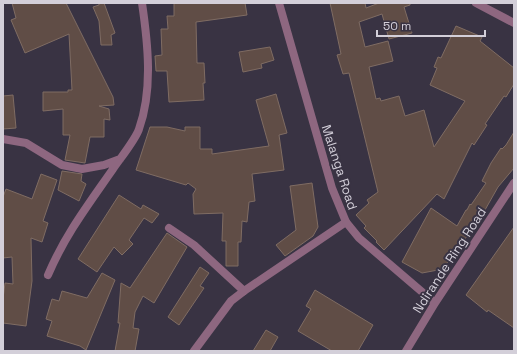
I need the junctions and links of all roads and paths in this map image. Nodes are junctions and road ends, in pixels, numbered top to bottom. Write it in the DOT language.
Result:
graph roads {
  1 [pos="142,3"];
  2 [pos="279,3"];
  3 [pos="476,3"];
  4 [pos="514,23"];
  5 [pos="3,139"];
  6 [pos="120,159"];
  7 [pos="514,183"];
  8 [pos="346,222"];
  9 [pos="169,228"];
  10 [pos="48,275"];
  11 [pos="244,291"];
  12 [pos="435,303"];
  13 [pos="194,351"];
  14 [pos="406,351"];
  1 -- 6 [label="street"];
  2 -- 8 [label="street, Malanga Road"];
  3 -- 4 [label="street"];
  5 -- 6 [label="street"];
  6 -- 10 [label="street"];
  7 -- 12 [label="street, Ndirande Ring Road"];
  8 -- 11 [label="street"];
  8 -- 12 [label="street, Malanga Road"];
  9 -- 11 [label="street"];
  11 -- 13 [label="street"];
  12 -- 14 [label="street, Ndirande Ring Road"];
}
